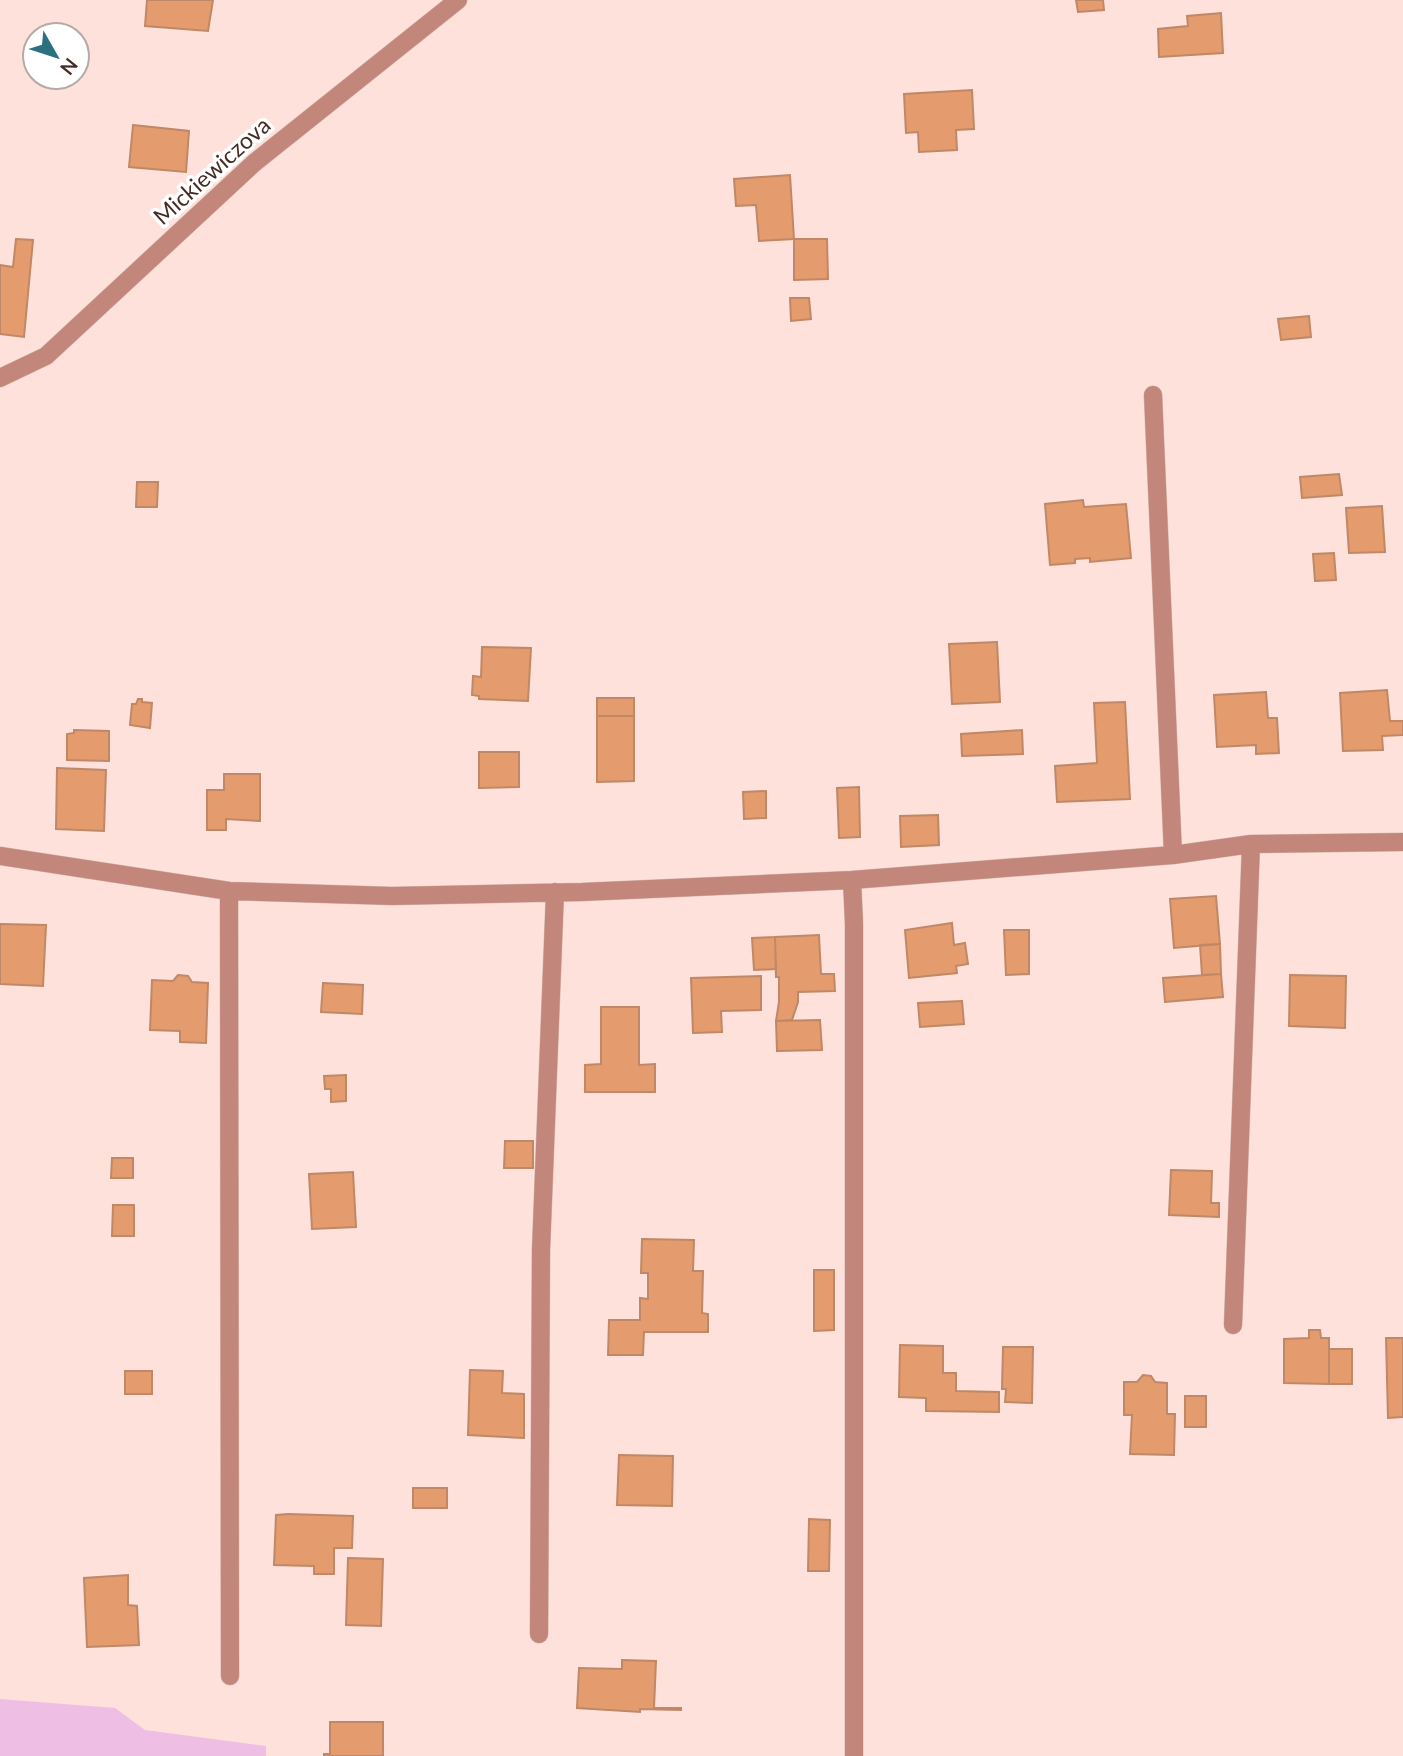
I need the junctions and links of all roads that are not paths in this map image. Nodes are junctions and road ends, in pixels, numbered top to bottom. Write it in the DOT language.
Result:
graph roads {
  1 [pos="458,0"];
  2 [pos="0,378"];
  3 [pos="1153,395"];
  4 [pos="1403,842"];
  5 [pos="1251,844"];
  6 [pos="1173,855"];
  7 [pos="0,856"];
  8 [pos="852,880"];
  9 [pos="229,891"];
  10 [pos="555,892"];
  11 [pos="1233,1325"];
  12 [pos="539,1634"];
  13 [pos="230,1676"];
  14 [pos="854,1756"];
  1 -- 2 [label="street, Mickiewiczova"];
  3 -- 6 [label="street"];
  4 -- 5 [label="street"];
  5 -- 6 [label="street"];
  5 -- 11 [label="street"];
  6 -- 8 [label="street"];
  7 -- 9 [label="street"];
  8 -- 10 [label="street"];
  8 -- 14 [label="street"];
  9 -- 10 [label="street"];
  9 -- 13 [label="street"];
  10 -- 12 [label="street"];
}
